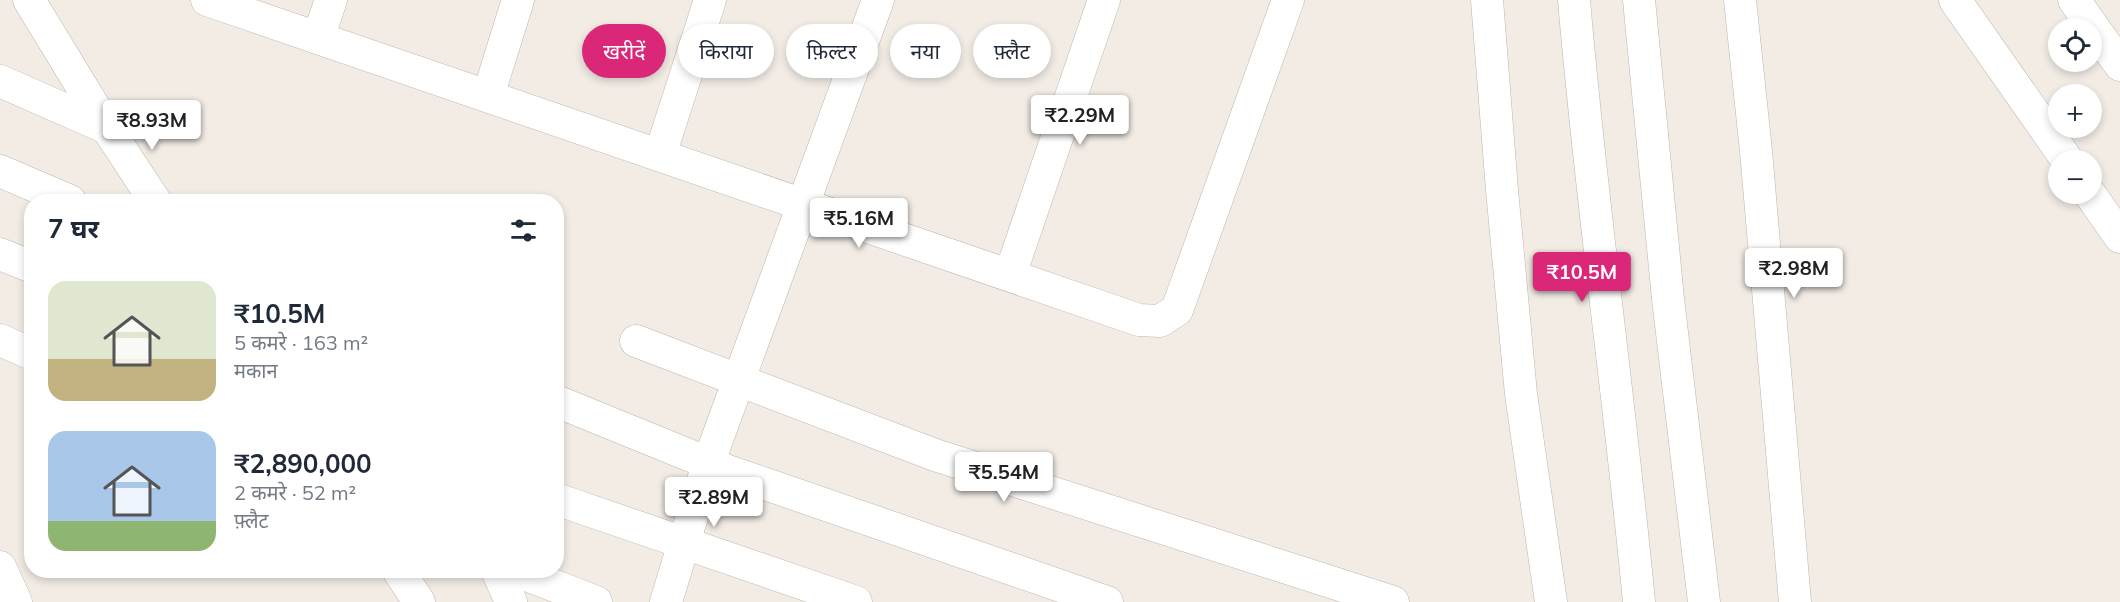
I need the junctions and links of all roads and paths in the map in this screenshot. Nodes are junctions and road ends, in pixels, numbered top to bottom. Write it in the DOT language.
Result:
graph roads {
  1 [pos="29,0"];
  2 [pos="331,0"];
  3 [pos="518,0"];
  4 [pos="710,0"];
  5 [pos="878,0"];
  6 [pos="1104,0"];
  7 [pos="1288,0"];
  8 [pos="1487,0"];
  9 [pos="1574,0"];
  10 [pos="1639,0"];
  11 [pos="1740,0"];
  12 [pos="1954,0"];
  13 [pos="2074,0"];
  14 [pos="215,1"];
  15 [pos="318,38"];
  16 [pos="2120,65"];
  17 [pos="0,81"];
  18 [pos="488,96"];
  19 [pos="107,128"];
  20 [pos="2060,150"];
  21 [pos="660,155"];
  22 [pos="0,171"];
  23 [pos="54,194"];
  24 [pos="150,194"];
  25 [pos="803,204"];
  26 [pos="2097,204"];
  27 [pos="2120,237"];
  28 [pos="0,254"];
  29 [pos="24,264"];
  30 [pos="1010,275"];
  31 [pos="0,340"];
  32 [pos="636,341"];
  33 [pos="24,350"];
  34 [pos="738,380"];
  35 [pos="564,403"];
  36 [pos="708,464"];
  37 [pos="564,501"];
  38 [pos="683,543"];
  39 [pos="0,567"];
  40 [pos="403,578"];
  41 [pos="500,578"];
  42 [pos="534,578"];
  43 [pos="16,602"];
  44 [pos="419,602"];
  45 [pos="511,602"];
  46 [pos="596,602"];
  47 [pos="666,602"];
  48 [pos="856,602"];
  49 [pos="1107,602"];
  50 [pos="1393,602"];
  51 [pos="1551,602"];
  52 [pos="1639,602"];
  53 [pos="1704,602"];
  54 [pos="1795,602"];
  1 -- 19 [label="street"];
  2 -- 15 [label="street"];
  3 -- 18 [label="street"];
  4 -- 21 [label="street"];
  5 -- 25 [label="street"];
  6 -- 30 [label="street"];
  7 -- 30 [label="street"];
  8 -- 51 [label="street"];
  9 -- 52 [label="street"];
  10 -- 53 [label="street"];
  11 -- 54 [label="street"];
  12 -- 20 [label="street"];
  13 -- 16 [label="street"];
  14 -- 15 [label="street"];
  15 -- 18 [label="street"];
  17 -- 19 [label="street"];
  18 -- 21 [label="street"];
  19 -- 24 [label="street"];
  21 -- 25 [label="street"];
  22 -- 23 [label="street"];
  25 -- 30 [label="street"];
  25 -- 34 [label="street"];
  26 -- 27 [label="street"];
  28 -- 29 [label="street"];
  31 -- 33 [label="street"];
  32 -- 34 [label="street"];
  34 -- 36 [label="street"];
  34 -- 50 [label="street"];
  35 -- 36 [label="street"];
  36 -- 38 [label="street"];
  36 -- 49 [label="street"];
  37 -- 38 [label="street"];
  38 -- 47 [label="street"];
  38 -- 48 [label="street"];
  39 -- 43 [label="street"];
  40 -- 44 [label="street"];
  41 -- 45 [label="street"];
  42 -- 46 [label="street"];
}
